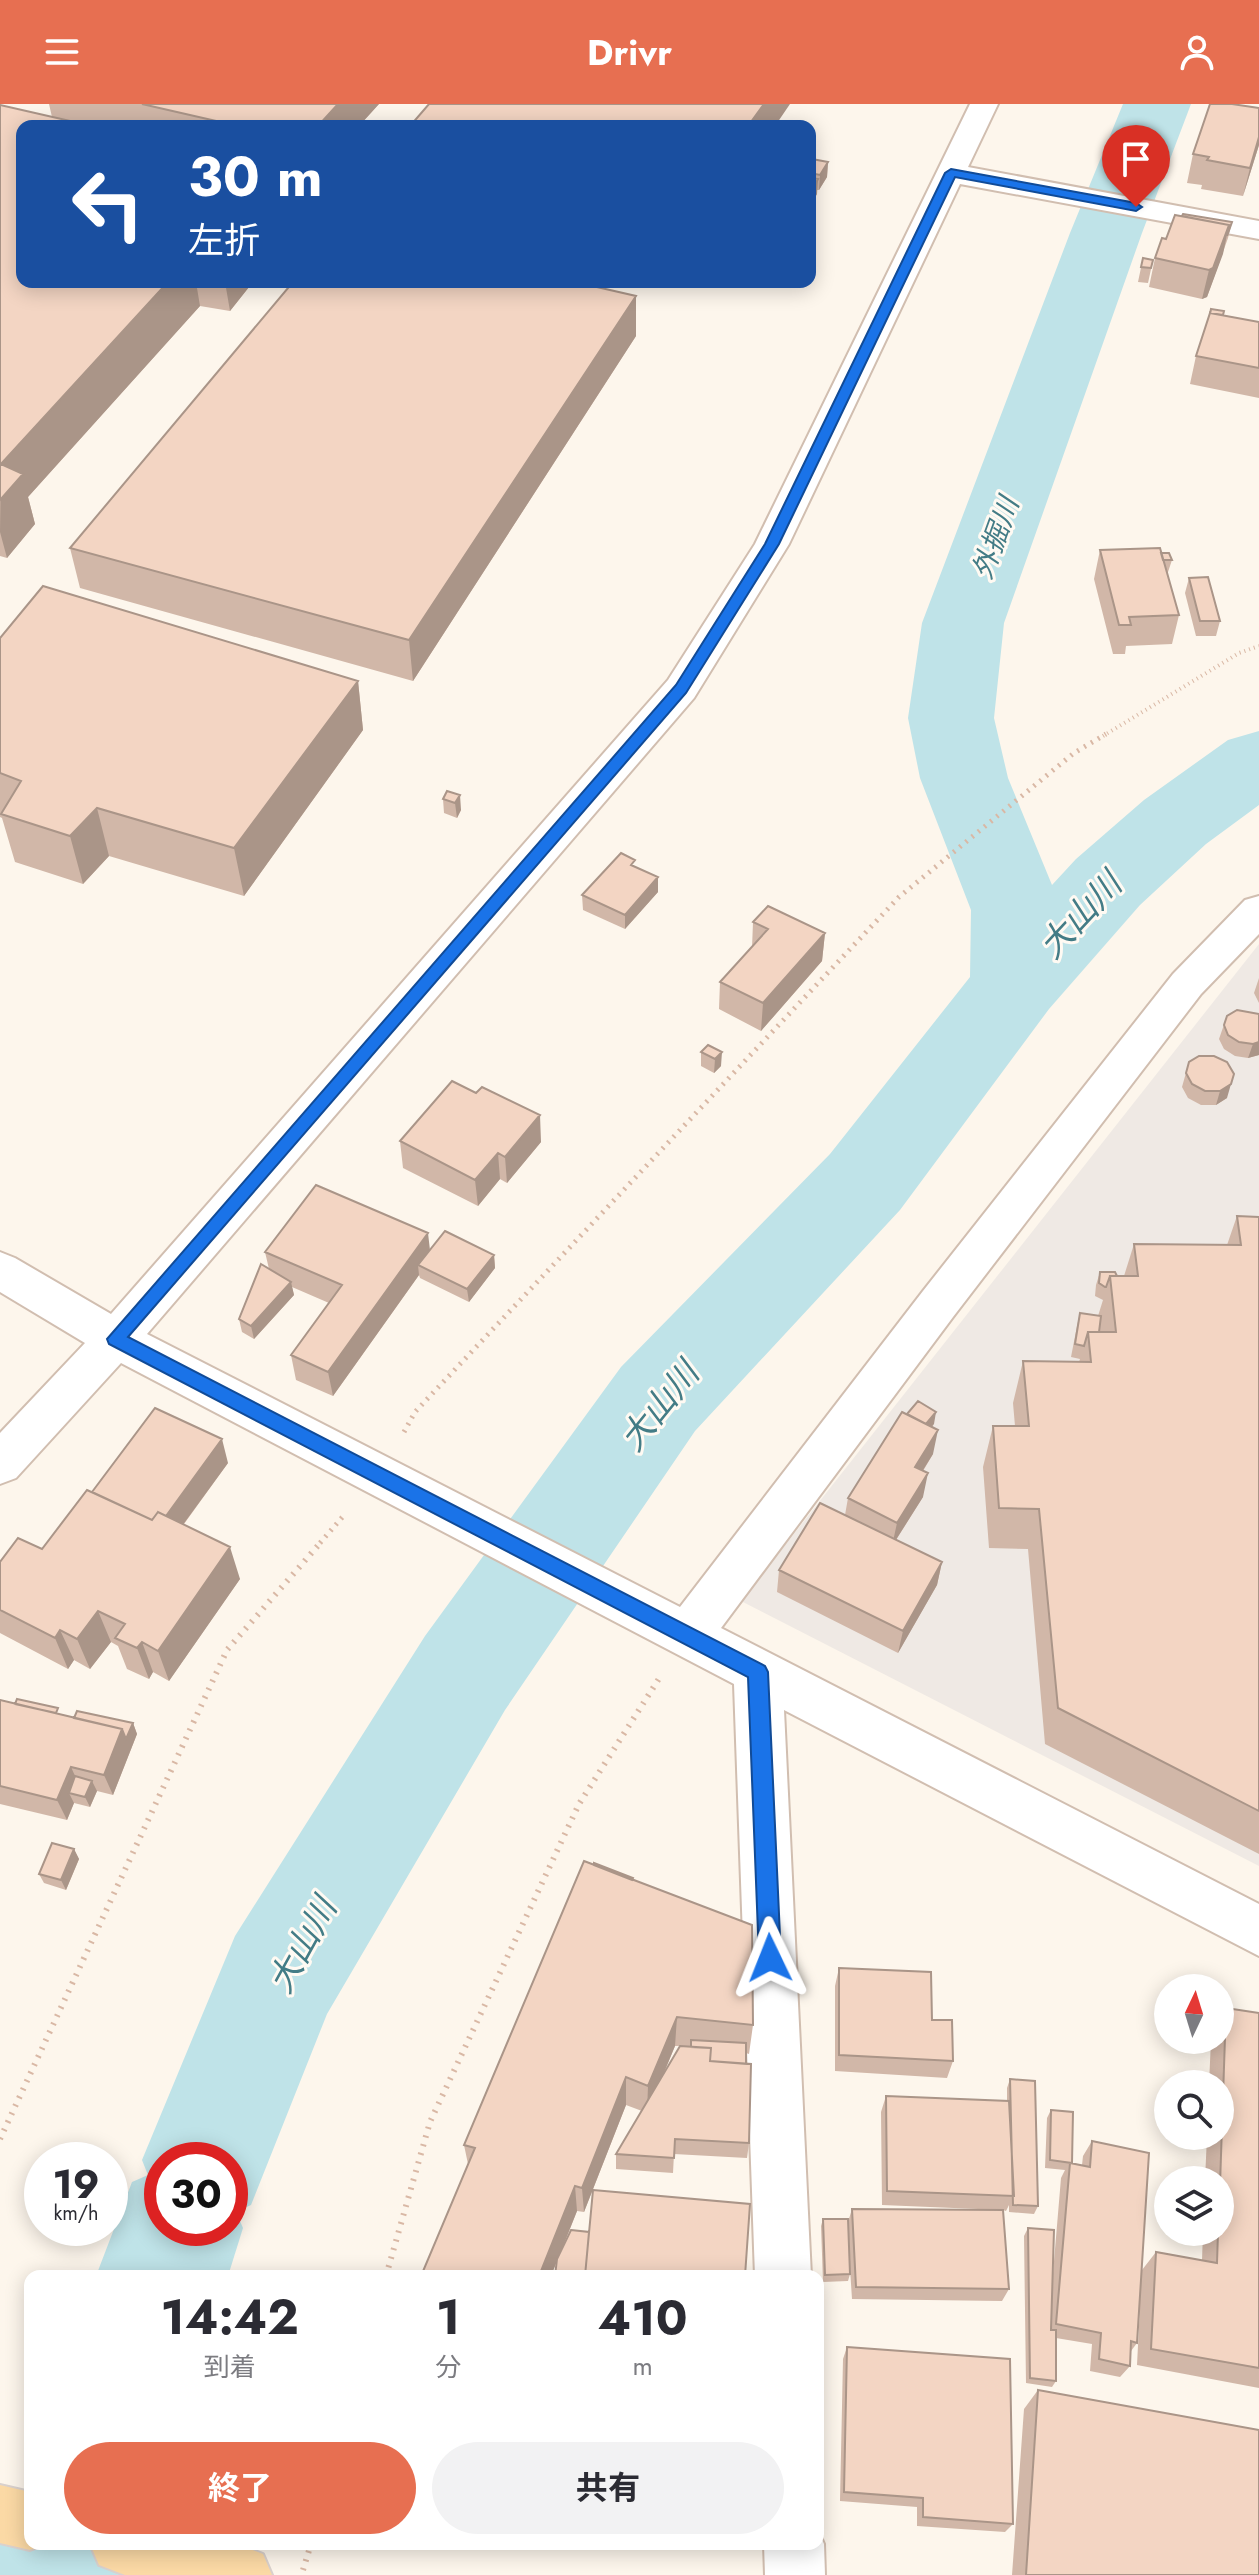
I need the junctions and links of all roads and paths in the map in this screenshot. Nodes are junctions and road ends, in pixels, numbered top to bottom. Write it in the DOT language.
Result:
graph roads {
  1 [pos="984,104"];
  2 [pos="951,173"];
  3 [pos="1259,230"];
  4 [pos="1259,646"];
  5 [pos="1259,910"];
  6 [pos="0,1270"];
  7 [pos="116,1339"];
  8 [pos="0,1464"];
  9 [pos="393,1483"];
  10 [pos="670,1626"];
  11 [pos="758,1672"];
  12 [pos="1259,1931"];
  13 [pos="0,2139"];
  14 [pos="388,2270"];
  15 [pos="783,2270"];
  16 [pos="0,2514"];
  17 [pos="24,2520"];
  18 [pos="144,2550"];
  19 [pos="309,2550"];
  20 [pos="794,2550"];
  21 [pos="242,2575"];
  22 [pos="302,2575"];
  23 [pos="795,2575"];
  1 -- 2 [label="street"];
  2 -- 3 [label="street"];
  2 -- 7 [label="street"];
  4 -- 9 [label="path"];
  5 -- 10 [label="street"];
  6 -- 7 [label="street"];
  7 -- 8 [label="street"];
  7 -- 9 [label="street"];
  9 -- 10 [label="street"];
  9 -- 13 [label="path"];
  10 -- 11 [label="street"];
  10 -- 14 [label="path"];
  11 -- 12 [label="street"];
  11 -- 15 [label="street"];
  16 -- 17 [label="main road"];
  18 -- 21 [label="main road"];
  19 -- 22 [label="path"];
  20 -- 23 [label="street"];
}
